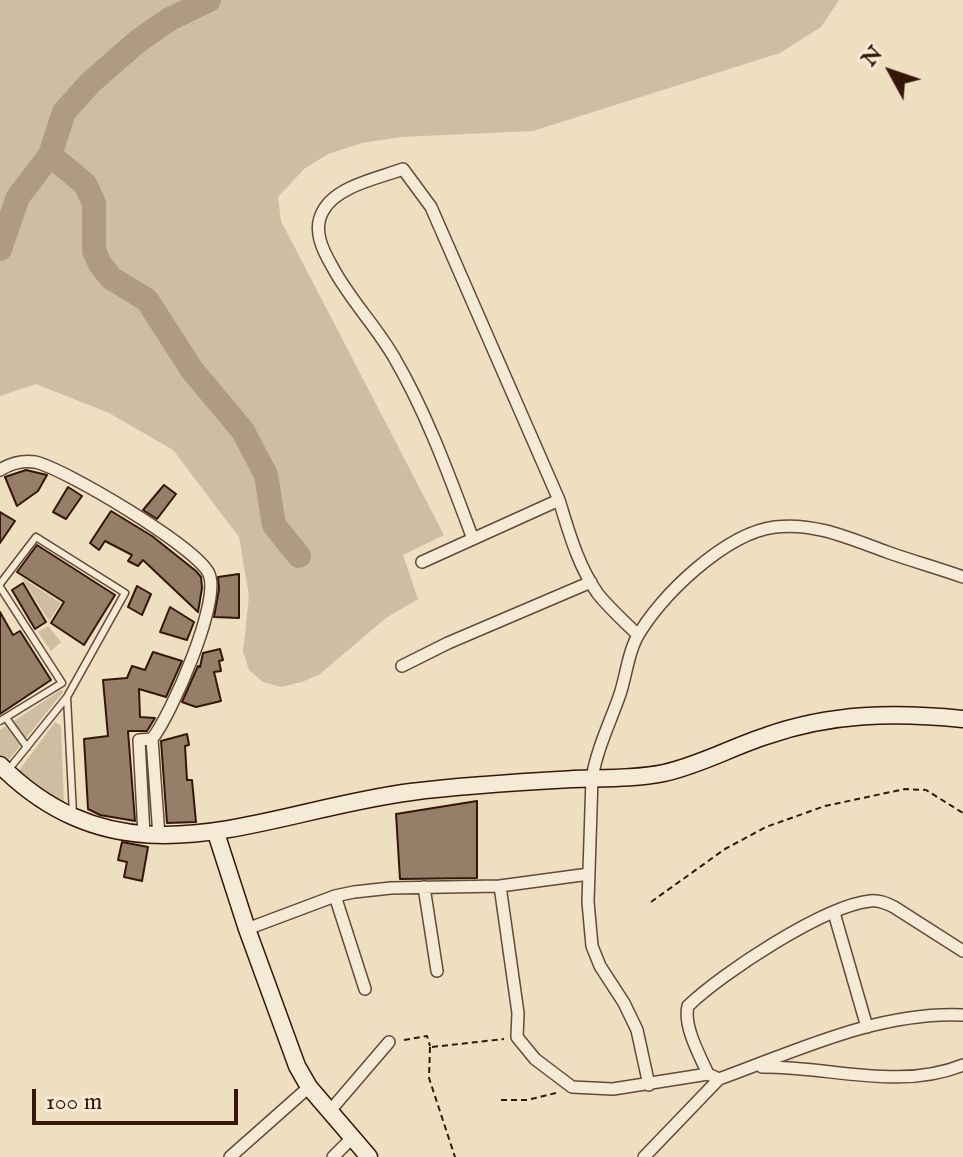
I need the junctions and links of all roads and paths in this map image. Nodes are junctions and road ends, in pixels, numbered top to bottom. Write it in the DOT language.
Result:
graph roads {
  1 [pos="0,470"];
  2 [pos="559,500"];
  3 [pos="473,539"];
  4 [pos="422,562"];
  5 [pos="963,577"];
  6 [pos="591,582"];
  7 [pos="0,585"];
  8 [pos="638,635"];
  9 [pos="402,666"];
  10 [pos="67,697"];
  11 [pos="962,717"];
  12 [pos="3,720"];
  13 [pos="27,747"];
  14 [pos="3,769"];
  15 [pos="592,778"];
  16 [pos="963,813"];
  17 [pos="74,817"];
  18 [pos="216,833"];
  19 [pos="152,836"];
  20 [pos="589,874"];
  21 [pos="500,886"];
  22 [pos="424,887"];
  23 [pos="335,896"];
  24 [pos="651,902"];
  25 [pos="834,913"];
  26 [pos="247,929"];
  27 [pos="963,951"];
  28 [pos="437,971"];
  29 [pos="365,989"];
  30 [pos="963,1015"];
  31 [pos="867,1027"];
  32 [pos="517,1037"];
  33 [pos="389,1042"];
  34 [pos="430,1047"];
  35 [pos="963,1065"];
  36 [pos="751,1067"];
  37 [pos="713,1076"];
  38 [pos="649,1085"];
  39 [pos="309,1087"];
  40 [pos="572,1087"];
  41 [pos="501,1100"];
  42 [pos="329,1112"];
  43 [pos="352,1138"];
  44 [pos="230,1157"];
  45 [pos="333,1157"];
  46 [pos="369,1157"];
  47 [pos="455,1157"];
  48 [pos="644,1157"];
  1 -- 19 [label="street"];
  2 -- 3 [label="street"];
  2 -- 3 [label="street"];
  2 -- 6 [label="street"];
  3 -- 4 [label="street"];
  5 -- 8 [label="street"];
  6 -- 8 [label="street"];
  6 -- 9 [label="street"];
  7 -- 10 [label="lane"];
  7 -- 12 [label="lane"];
  8 -- 15 [label="street"];
  10 -- 13 [label="lane"];
  10 -- 17 [label="lane"];
  11 -- 15 [label="street"];
  12 -- 13 [label="lane"];
  13 -- 14 [label="lane"];
  14 -- 17 [label="street"];
  15 -- 18 [label="street"];
  15 -- 20 [label="street"];
  16 -- 24 [label="path"];
  17 -- 19 [label="street"];
  18 -- 19 [label="street"];
  18 -- 26 [label="street"];
  20 -- 21 [label="street"];
  20 -- 38 [label="street"];
  21 -- 22 [label="street"];
  21 -- 32 [label="street"];
  22 -- 23 [label="street"];
  22 -- 28 [label="street"];
  23 -- 26 [label="street"];
  23 -- 29 [label="street"];
  25 -- 27 [label="street"];
  25 -- 31 [label="street"];
  25 -- 37 [label="street"];
  26 -- 39 [label="street"];
  30 -- 31 [label="street"];
  31 -- 36 [label="street"];
  32 -- 34 [label="path"];
  32 -- 40 [label="street"];
  33 -- 34 [label="path"];
  33 -- 42 [label="street"];
  34 -- 47 [label="path"];
  35 -- 36 [label="street"];
  36 -- 37 [label="street"];
  37 -- 38 [label="street"];
  37 -- 48 [label="street"];
  38 -- 40 [label="street"];
  39 -- 42 [label="street"];
  39 -- 44 [label="street"];
  40 -- 41 [label="path"];
  42 -- 43 [label="street"];
  43 -- 45 [label="street"];
  43 -- 46 [label="street"];
}
